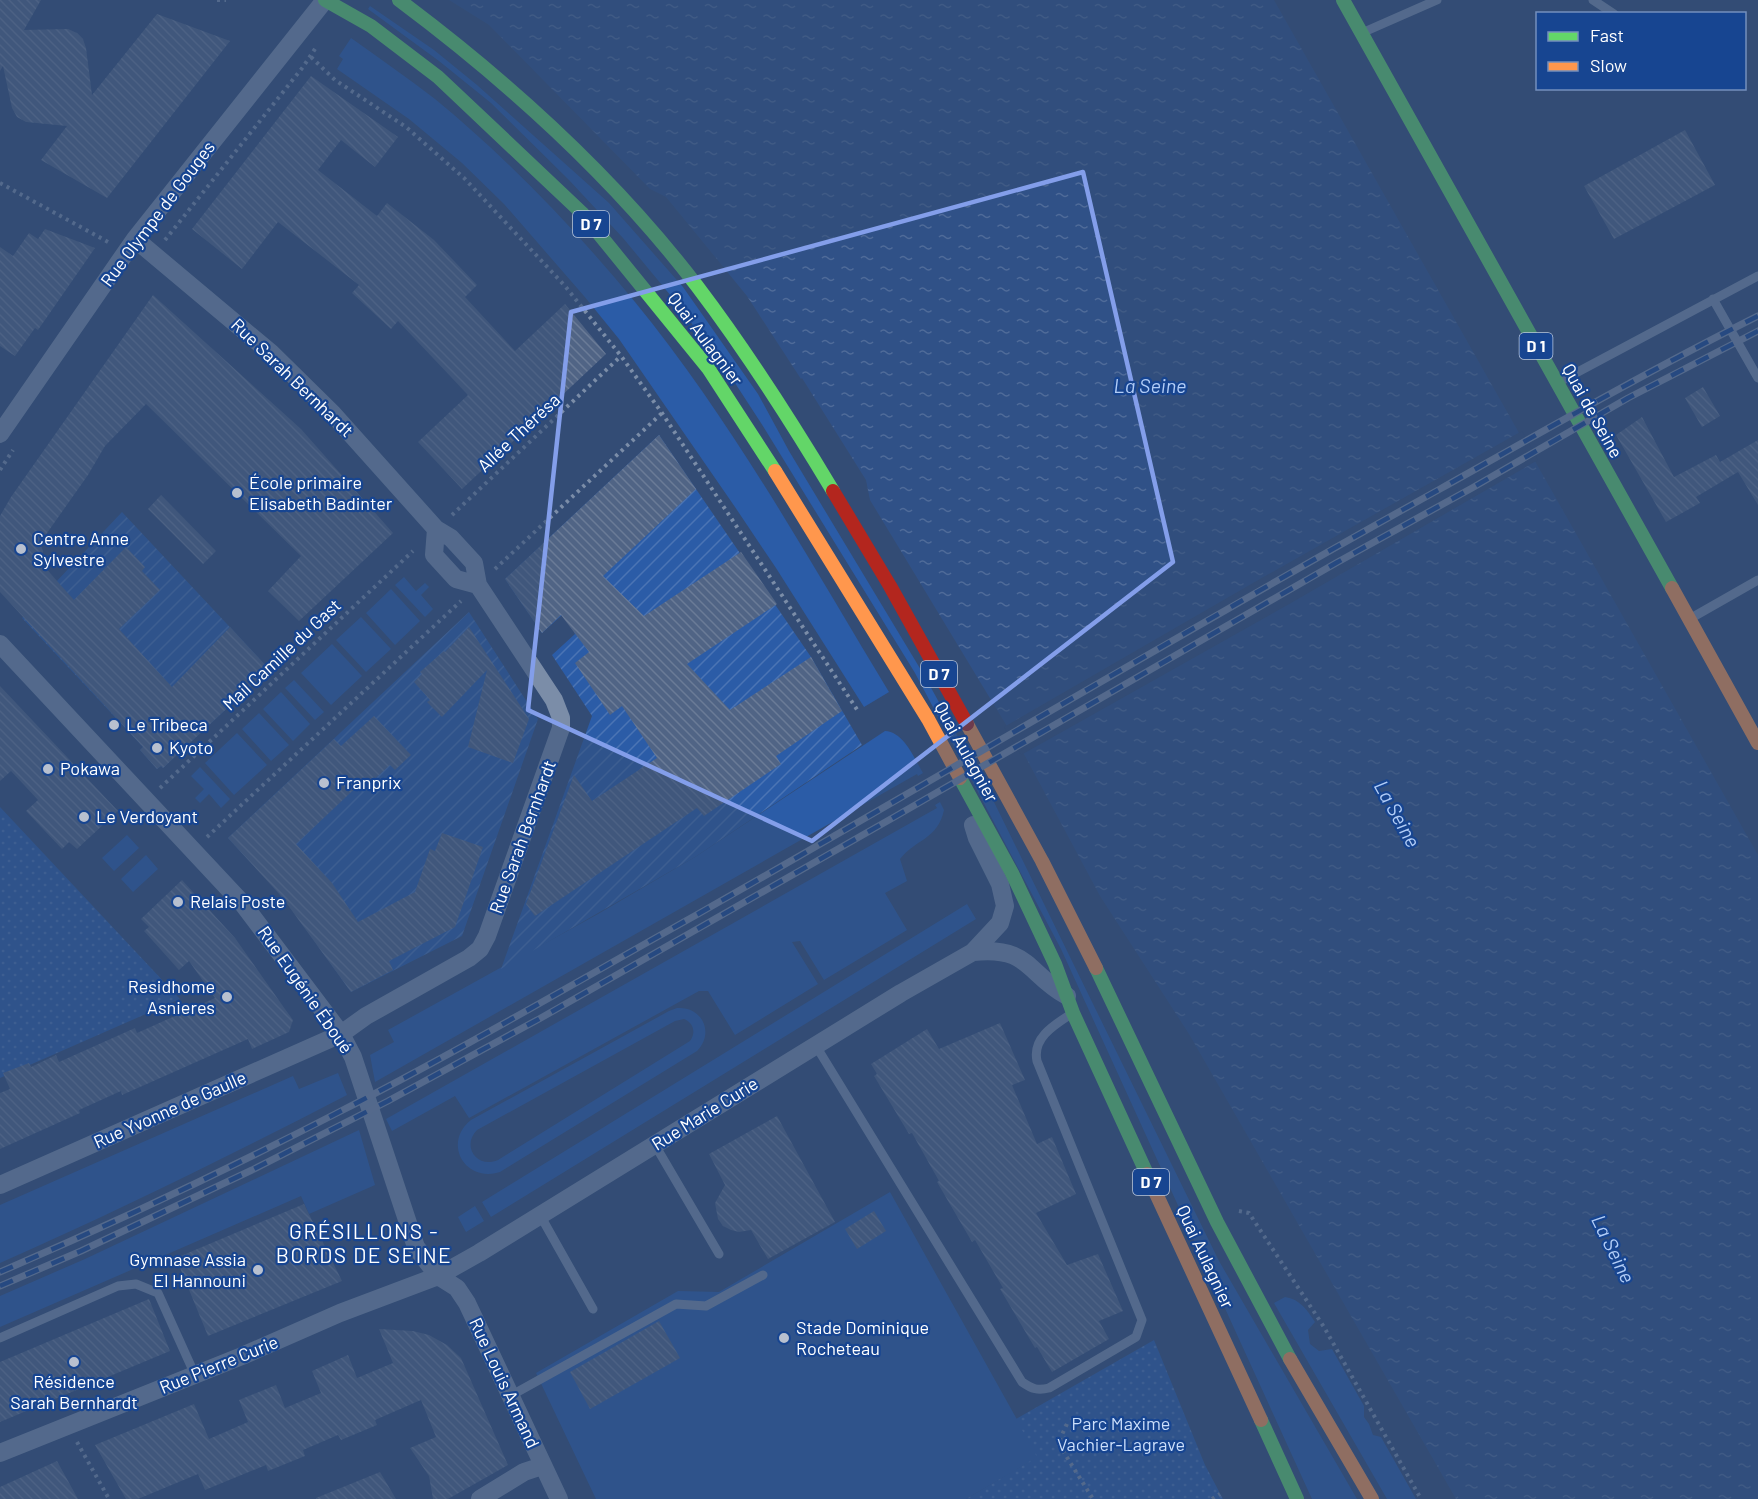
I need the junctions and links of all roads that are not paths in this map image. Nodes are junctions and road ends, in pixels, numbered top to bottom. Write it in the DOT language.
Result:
graph roads {
  1 [pos="325,0"];
  2 [pos="399,0"];
  3 [pos="1344,0"];
  4 [pos="1437,0"];
  5 [pos="1593,0"];
  6 [pos="1611,12"];
  7 [pos="1362,33"];
  8 [pos="131,245"];
  9 [pos="1758,276"];
  10 [pos="1713,299"];
  11 [pos="1758,378"];
  12 [pos="1557,384"];
  13 [pos="0,434"];
  14 [pos="1758,580"];
  15 [pos="1688,620"];
  16 [pos="0,644"];
  17 [pos="1758,743"];
  18 [pos="960,780"];
  19 [pos="973,952"];
  20 [pos="1071,1005"];
  21 [pos="341,1034"];
  22 [pos="816,1046"];
  23 [pos="655,1145"];
  24 [pos="0,1185"];
  25 [pos="540,1215"];
  26 [pos="719,1254"];
  27 [pos="763,1275"];
  28 [pos="438,1276"];
  29 [pos="593,1309"];
  30 [pos="0,1338"];
  31 [pos="195,1375"];
  32 [pos="510,1396"];
  33 [pos="0,1453"];
  34 [pos="542,1466"];
  35 [pos="480,1499"];
  36 [pos="559,1499"];
  37 [pos="1297,1499"];
  38 [pos="1372,1499"];
  1 -- 8 [label="street, Rue Olympe de Gouges"];
  1 -- 18 [label="main road, Quai Aulagnier / D 7"];
  2 -- 38 [label="main road, Quai Aulagnier / D 7"];
  3 -- 7 [label="main road, Quai de Seine / D 1"];
  4 -- 7 [label="lane"];
  5 -- 6 [label="lane"];
  7 -- 12 [label="main road, Quai de Seine / D 1"];
  8 -- 13 [label="street, Rue Olympe de Gouges"];
  8 -- 21 [label="street, Rue Sarah Bernhardt"];
  9 -- 10 [label="lane"];
  10 -- 11 [label="lane"];
  10 -- 12 [label="lane"];
  12 -- 15 [label="main road, Quai de Seine / D 1"];
  14 -- 15 [label="lane"];
  15 -- 17 [label="main road, Quai de Seine / D 1"];
  16 -- 21 [label="street, Rue Eugénie Éboué"];
  18 -- 19 [label="street, Rue Marie Curie"];
  18 -- 20 [label="main road, Quai Aulagnier / D 7"];
  19 -- 20 [label="street"];
  19 -- 22 [label="street, Rue Marie Curie"];
  20 -- 22 [label="lane"];
  20 -- 37 [label="main road, Quai Aulagnier / D 7"];
  21 -- 24 [label="street, Rue Yvonne de Gaulle"];
  21 -- 28 [label="street, Rue Eugénie Éboué"];
  22 -- 23 [label="street, Rue Marie Curie"];
  23 -- 25 [label="street, Rue Marie Curie"];
  23 -- 26 [label="lane"];
  25 -- 28 [label="street, Rue Marie Curie"];
  25 -- 29 [label="lane"];
  27 -- 32 [label="lane"];
  28 -- 31 [label="street, Rue Pierre Curie"];
  28 -- 32 [label="street, Rue Louis Armand"];
  30 -- 31 [label="lane"];
  31 -- 33 [label="street, Rue Pierre Curie"];
  32 -- 34 [label="street, Rue Louis Armand"];
  34 -- 35 [label="street"];
  34 -- 36 [label="street, Rue Louis Armand"];
}
